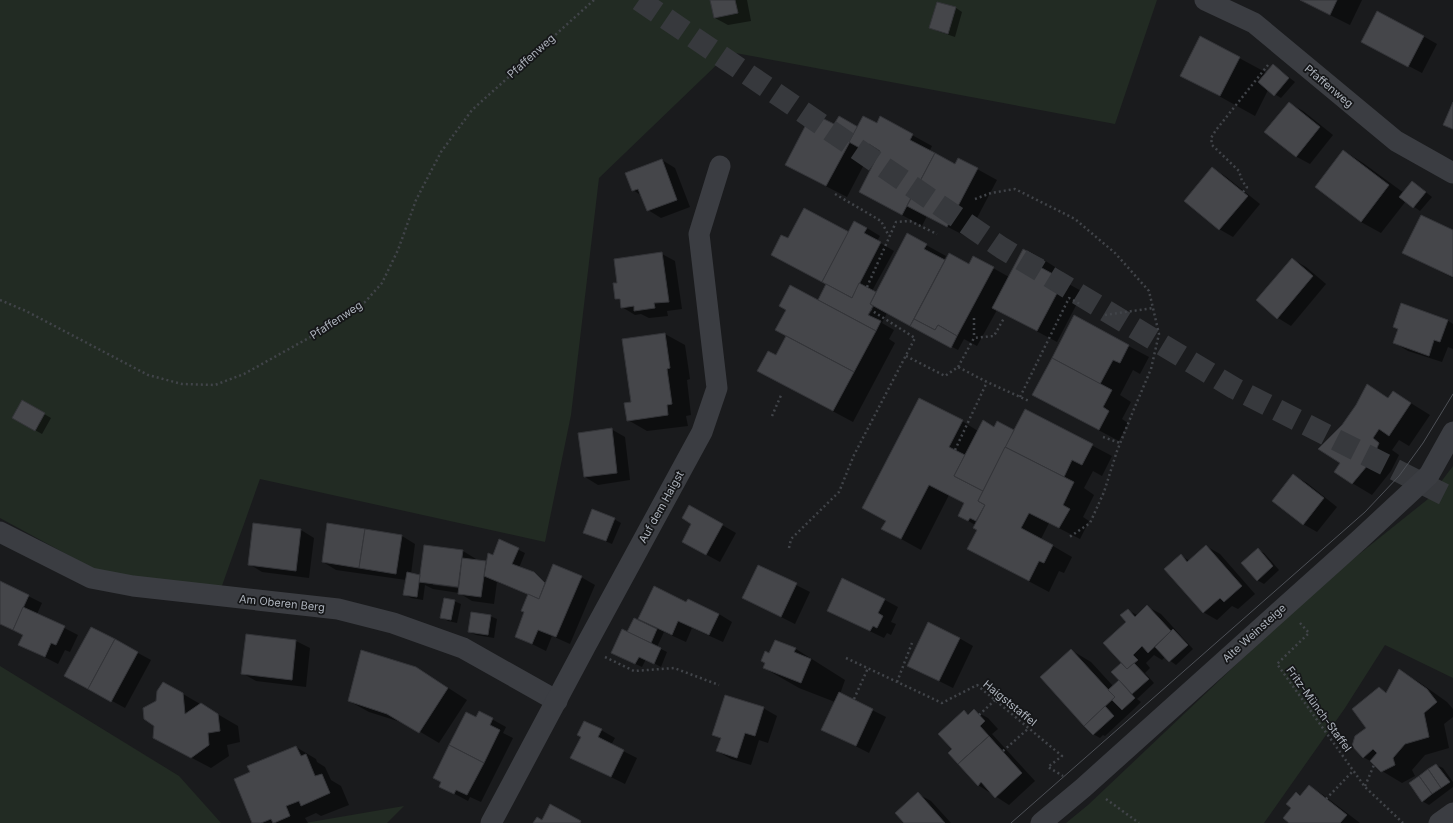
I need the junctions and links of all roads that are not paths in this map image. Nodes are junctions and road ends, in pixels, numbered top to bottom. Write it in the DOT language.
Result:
graph roads {
  1 [pos="1205,0"];
  2 [pos="720,166"];
  3 [pos="1453,173"];
  4 [pos="1453,432"];
  5 [pos="0,532"];
  6 [pos="557,701"];
  7 [pos="1453,814"];
  8 [pos="491,823"];
  9 [pos="1041,823"];
  10 [pos="1439,823"];
  1 -- 3 [label="street, Pfaffenweg"];
  2 -- 6 [label="street, Auf dem Haigst"];
  4 -- 9 [label="street, Alte Weinsteige"];
  5 -- 6 [label="street, Am Oberen Berg"];
  6 -- 8 [label="street, Auf dem Haigst"];
  7 -- 10 [label="street"];
}
